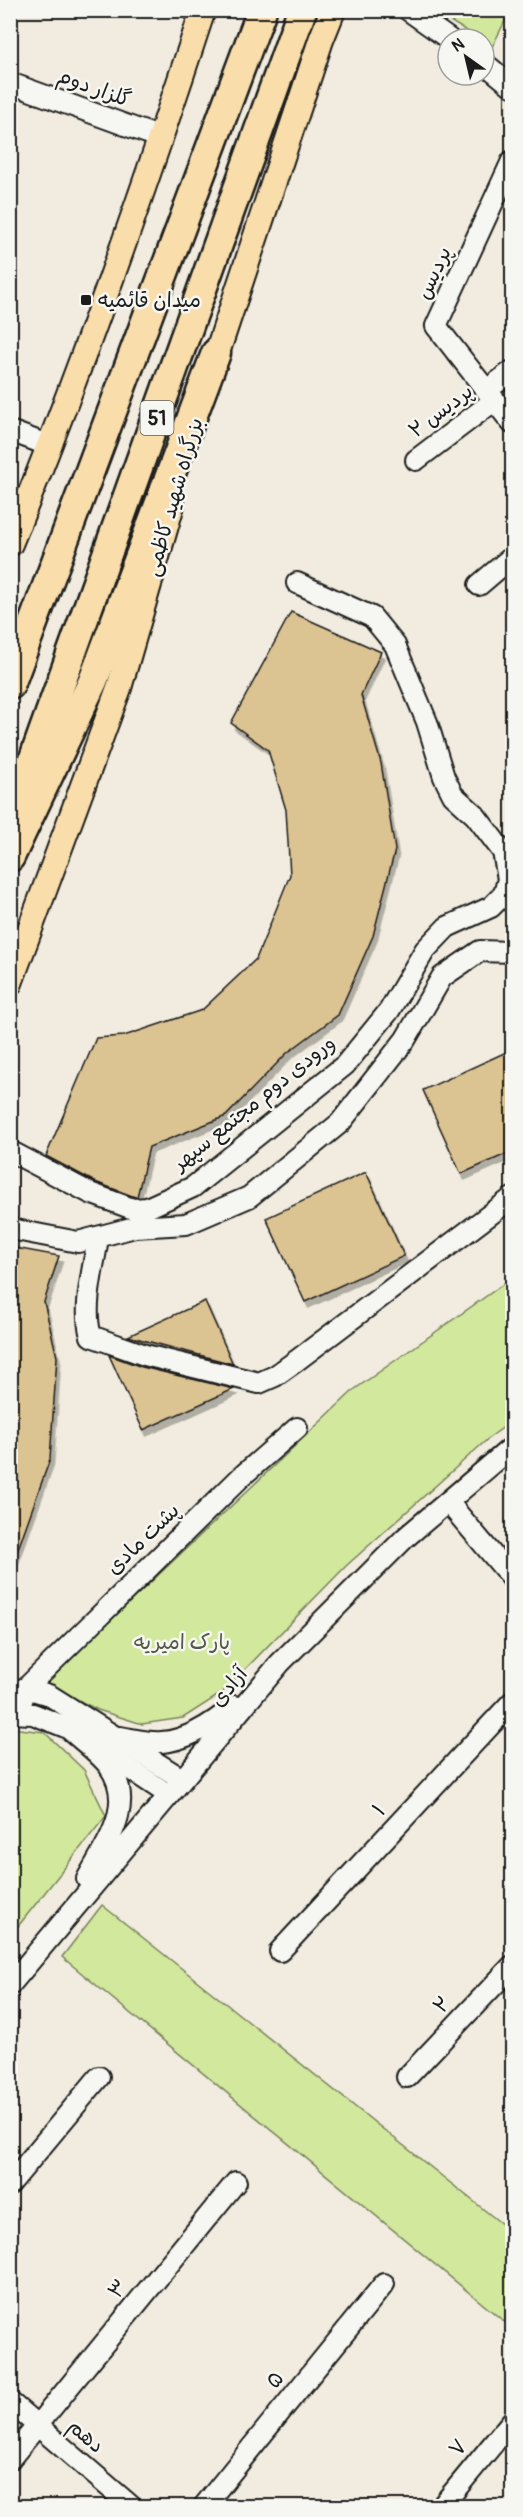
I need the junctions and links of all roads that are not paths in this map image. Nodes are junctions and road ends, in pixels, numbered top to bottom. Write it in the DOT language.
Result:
graph roads {
  1 [pos="203,10"];
  2 [pos="262,10"];
  3 [pos="302,10"];
  4 [pos="328,10"];
  5 [pos="333,10"];
  6 [pos="408,10"];
  7 [pos="436,30"];
  8 [pos="321,40"];
  9 [pos="496,73"];
  10 [pos="10,83"];
  11 [pos="513,86"];
  12 [pos="161,138"];
  13 [pos="513,162"];
  14 [pos="216,353"];
  15 [pos="513,371"];
  16 [pos="491,395"];
  17 [pos="513,423"];
  18 [pos="10,431"];
  19 [pos="51,446"];
  20 [pos="416,460"];
  21 [pos="10,544"];
  22 [pos="513,557"];
  23 [pos="297,584"];
  24 [pos="478,585"];
  25 [pos="10,685"];
  26 [pos="10,825"];
  27 [pos="10,857"];
  28 [pos="510,880"];
  29 [pos="513,952"];
  30 [pos="10,983"];
  31 [pos="10,1151"];
  32 [pos="513,1198"];
  33 [pos="10,1227"];
  34 [pos="98,1237"];
  35 [pos="297,1428"];
  36 [pos="513,1447"];
  37 [pos="448,1502"];
  38 [pos="513,1578"];
  39 [pos="280,1664"];
  40 [pos="18,1690"];
  41 [pos="513,1702"];
  42 [pos="14,1713"];
  43 [pos="68,1728"];
  44 [pos="115,1737"];
  45 [pos="182,1779"];
  46 [pos="169,1795"];
  47 [pos="67,1916"];
  48 [pos="280,1951"];
  49 [pos="513,1966"];
  50 [pos="10,1985"];
  51 [pos="99,2077"];
  52 [pos="407,2077"];
  53 [pos="236,2182"];
  54 [pos="10,2184"];
  55 [pos="384,2284"];
  56 [pos="10,2402"];
  57 [pos="512,2421"];
  58 [pos="38,2426"];
  59 [pos="10,2459"];
  60 [pos="131,2506"];
  61 [pos="204,2506"];
  62 [pos="442,2506"];
  1 -- 12 [label="main road"];
  2 -- 25 [label="highway, 51"];
  3 -- 26 [label="highway, بزرگراه شهید کاظمی / 51"];
  4 -- 8 [label="main road"];
  5 -- 8 [label="main road, بزرگراه شهید کاظمی"];
  6 -- 7 [label="street"];
  8 -- 14 [label="main road, بزرگراه شهید کاظمی"];
  9 -- 11 [label="street"];
  10 -- 12 [label="street, گلزار دوم"];
  12 -- 19 [label="main road"];
  13 -- 16 [label="street, پردیس"];
  14 -- 27 [label="highway"];
  14 -- 30 [label="main road, بزرگراه شهید کاظمی"];
  15 -- 16 [label="street, پردیس ۲"];
  16 -- 17 [label="street, پردیس"];
  16 -- 20 [label="street, پردیس ۲"];
  18 -- 19 [label="street"];
  19 -- 21 [label="main road"];
  22 -- 24 [label="street"];
  23 -- 28 [label="street, ورودی دوم مجتمع سپهر"];
  28 -- 31 [label="street, ورودی دوم مجتمع سپهر"];
  29 -- 34 [label="street"];
  32 -- 34 [label="street"];
  33 -- 34 [label="street"];
  35 -- 40 [label="street, پشت مادی"];
  36 -- 37 [label="street, آزادی"];
  37 -- 38 [label="street"];
  37 -- 39 [label="street, آزادی"];
  39 -- 44 [label="street"];
  39 -- 45 [label="street, آزادی"];
  40 -- 42 [label="street"];
  40 -- 44 [label="street"];
  41 -- 48 [label="street, ۱"];
  42 -- 43 [label="street"];
  43 -- 46 [label="street"];
  43 -- 47 [label="street"];
  44 -- 45 [label="street"];
  45 -- 46 [label="street, آزادی"];
  46 -- 47 [label="street, آزادی"];
  47 -- 50 [label="street, آزادی"];
  49 -- 52 [label="street, ۲"];
  51 -- 54 [label="street"];
  53 -- 58 [label="street, ۳"];
  55 -- 61 [label="street, ۵"];
  56 -- 58 [label="street, دهم"];
  57 -- 62 [label="street, ۷"];
  58 -- 59 [label="street, ۳"];
  58 -- 60 [label="street, دهم"];
}
